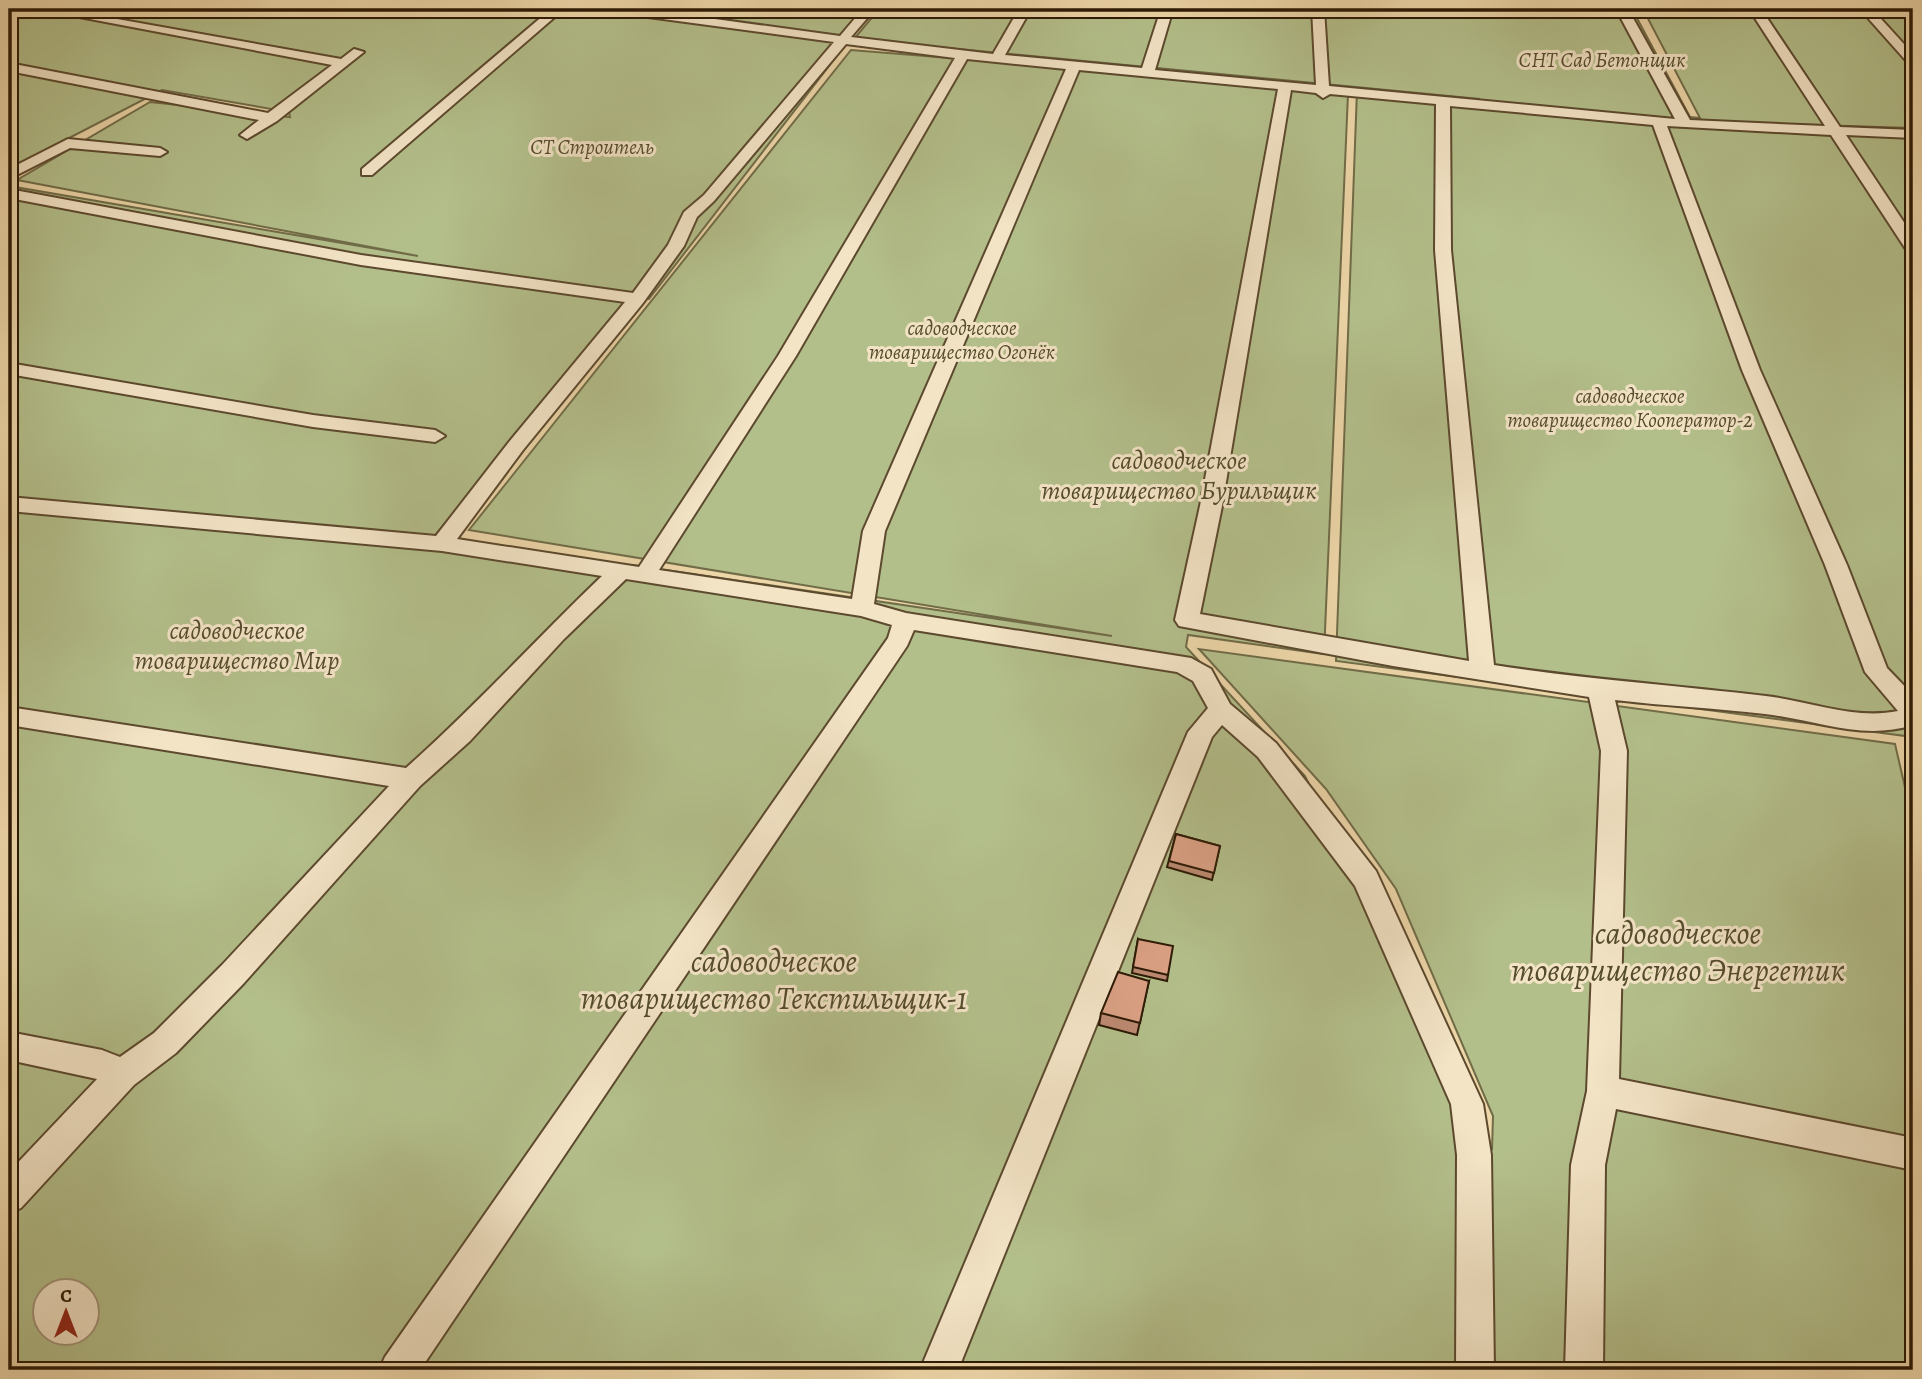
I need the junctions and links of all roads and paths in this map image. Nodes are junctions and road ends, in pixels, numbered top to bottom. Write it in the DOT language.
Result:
graph roads {
  1 [pos="43,9"];
  2 [pos="558,9"];
  3 [pos="618,9"];
  4 [pos="869,9"];
  5 [pos="1025,9"];
  6 [pos="1167,9"];
  7 [pos="1318,9"];
  8 [pos="1622,9"];
  9 [pos="1755,9"];
  10 [pos="1866,9"];
  11 [pos="842,42"];
  12 [pos="358,52"];
  13 [pos="963,55"];
  14 [pos="997,59"];
  15 [pos="1913,61"];
  16 [pos="342,62"];
  17 [pos="1074,66"];
  18 [pos="9,67"];
  19 [pos="1147,73"];
  20 [pos="1285,85"];
  21 [pos="1322,92"];
  22 [pos="1443,100"];
  23 [pos="272,118"];
  24 [pos="1658,121"];
  25 [pos="1685,124"];
  26 [pos="1836,130"];
  27 [pos="1913,134"];
  28 [pos="247,135"];
  29 [pos="160,152"];
  30 [pos="367,172"];
  31 [pos="9,175"];
  32 [pos="9,193"];
  33 [pos="1913,247"];
  34 [pos="637,299"];
  35 [pos="9,368"];
  36 [pos="435,436"];
  37 [pos="9,504"];
  38 [pos="442,544"];
  39 [pos="634,572"];
  40 [pos="862,608"];
  41 [pos="905,621"];
  42 [pos="1482,670"];
  43 [pos="1600,689"];
  44 [pos="1221,710"];
  45 [pos="1913,714"];
  46 [pos="9,716"];
  47 [pos="411,779"];
  48 [pos="9,1046"];
  49 [pos="123,1074"];
  50 [pos="1603,1091"];
  51 [pos="1913,1154"];
  52 [pos="9,1196"];
  53 [pos="398,1370"];
  54 [pos="939,1370"];
  55 [pos="1475,1370"];
  56 [pos="1584,1370"];
  1 -- 16 [label="street"];
  2 -- 30 [label="street"];
  3 -- 11 [label="street"];
  4 -- 11 [label="street"];
  5 -- 14 [label="street"];
  6 -- 19 [label="street"];
  7 -- 21 [label="street"];
  8 -- 25 [label="street"];
  9 -- 26 [label="street"];
  10 -- 15 [label="street"];
  11 -- 13 [label="street"];
  11 -- 34 [label="street"];
  12 -- 16 [label="street"];
  13 -- 14 [label="street"];
  13 -- 39 [label="street"];
  14 -- 17 [label="street"];
  16 -- 23 [label="street"];
  17 -- 19 [label="street"];
  17 -- 40 [label="street"];
  18 -- 23 [label="street"];
  19 -- 20 [label="street"];
  20 -- 21 [label="street"];
  20 -- 42 [label="street"];
  21 -- 22 [label="street"];
  22 -- 24 [label="street"];
  22 -- 42 [label="street"];
  23 -- 28 [label="street"];
  24 -- 25 [label="street"];
  24 -- 45 [label="street"];
  25 -- 26 [label="street"];
  26 -- 27 [label="street"];
  26 -- 33 [label="street"];
  29 -- 31 [label="street"];
  32 -- 34 [label="street"];
  34 -- 38 [label="street"];
  35 -- 36 [label="street"];
  37 -- 38 [label="street"];
  38 -- 39 [label="street"];
  39 -- 40 [label="street"];
  39 -- 47 [label="street"];
  40 -- 41 [label="street"];
  41 -- 44 [label="street"];
  41 -- 53 [label="street"];
  42 -- 43 [label="street"];
  43 -- 45 [label="street"];
  43 -- 50 [label="street"];
  44 -- 54 [label="street"];
  44 -- 55 [label="street"];
  46 -- 47 [label="street"];
  47 -- 49 [label="street"];
  48 -- 49 [label="street"];
  49 -- 52 [label="street"];
  50 -- 51 [label="street"];
  50 -- 56 [label="street"];
}
